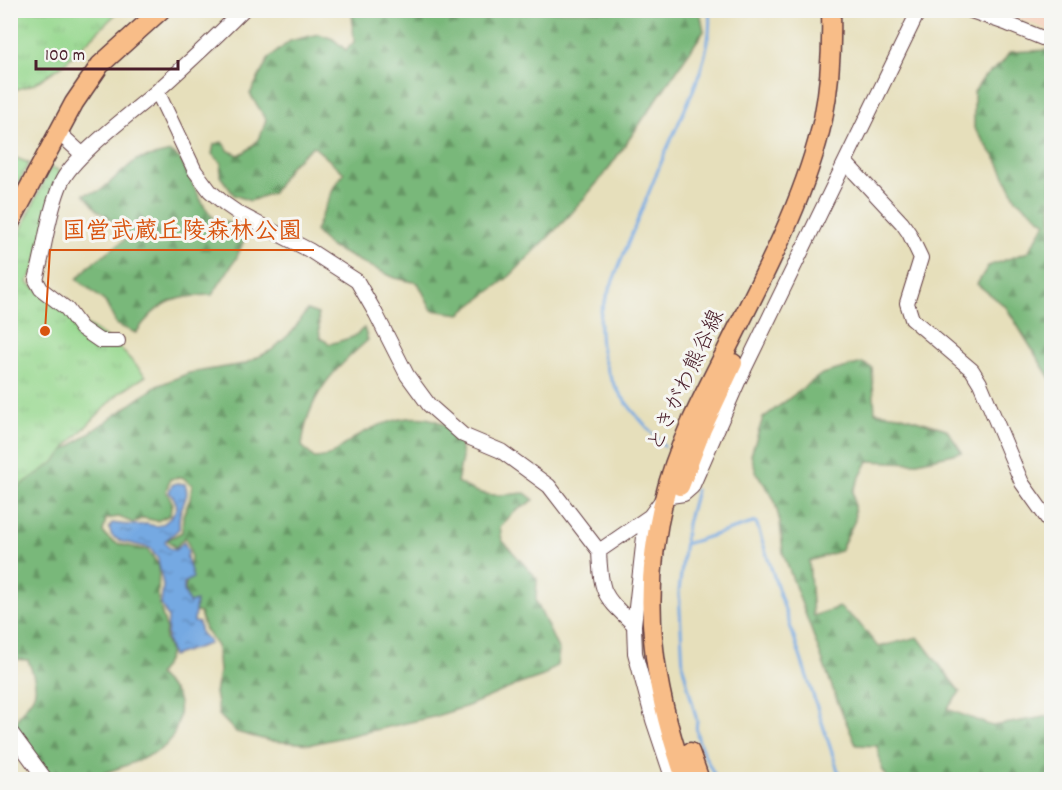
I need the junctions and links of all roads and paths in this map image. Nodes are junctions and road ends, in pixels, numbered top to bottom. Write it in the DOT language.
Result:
graph roads {
  1 [pos="161,10"];
  2 [pos="243,10"];
  3 [pos="831,10"];
  4 [pos="844,10"];
  5 [pos="919,10"];
  6 [pos="968,10"];
  7 [pos="1052,42"];
  8 [pos="158,91"];
  9 [pos="58,132"];
  10 [pos="83,155"];
  11 [pos="846,163"];
  12 [pos="10,223"];
  13 [pos="118,341"];
  14 [pos="674,485"];
  15 [pos="650,516"];
  16 [pos="1052,525"];
  17 [pos="599,551"];
  18 [pos="634,625"];
  19 [pos="10,731"];
  20 [pos="695,779"];
  21 [pos="46,780"];
  22 [pos="673,780"];
  1 -- 9 [label="main road"];
  2 -- 8 [label="street"];
  3 -- 14 [label="main road, ときがわ熊谷線"];
  4 -- 14 [label="main road, ときがわ熊谷線"];
  5 -- 11 [label="street"];
  6 -- 7 [label="street"];
  8 -- 10 [label="street"];
  8 -- 17 [label="street"];
  9 -- 10 [label="street"];
  9 -- 12 [label="main road"];
  10 -- 13 [label="street"];
  11 -- 14 [label="street"];
  11 -- 16 [label="street"];
  14 -- 15 [label="street"];
  14 -- 20 [label="main road, ときがわ熊谷線"];
  15 -- 17 [label="street"];
  15 -- 18 [label="street"];
  17 -- 18 [label="street"];
  18 -- 22 [label="street"];
  19 -- 21 [label="street"];
}
